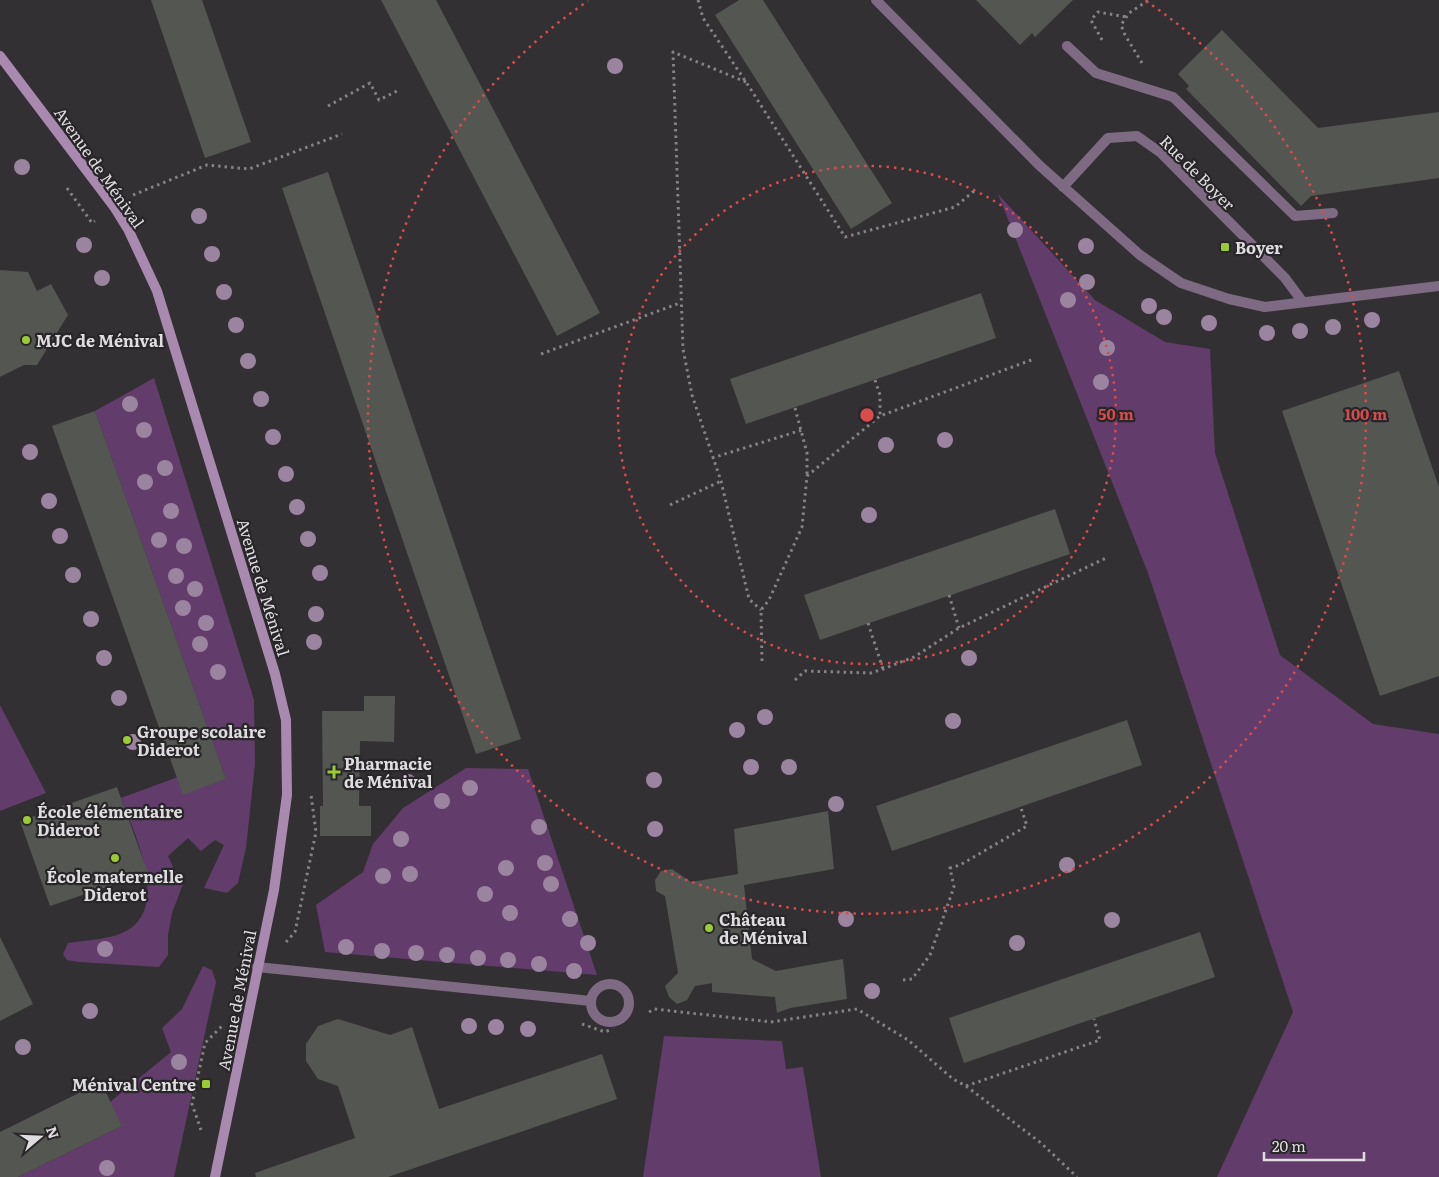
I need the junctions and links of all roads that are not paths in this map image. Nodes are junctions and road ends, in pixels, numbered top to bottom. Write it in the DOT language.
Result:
graph roads {
  1 [pos="876,0"];
  2 [pos="1066,46"];
  3 [pos="0,56"];
  4 [pos="1064,187"];
  5 [pos="1333,213"];
  6 [pos="1439,286"];
  7 [pos="1302,301"];
  8 [pos="257,967"];
  9 [pos="591,1001"];
  10 [pos="215,1177"];
  1 -- 4 [label="street"];
  2 -- 5 [label="street"];
  3 -- 8 [label="main road, Avenue de Ménival"];
  4 -- 7 [label="street"];
  4 -- 7 [label="street, Rue de Boyer"];
  6 -- 7 [label="street"];
  8 -- 9 [label="street"];
  8 -- 10 [label="main road, Avenue de Ménival"];
}
